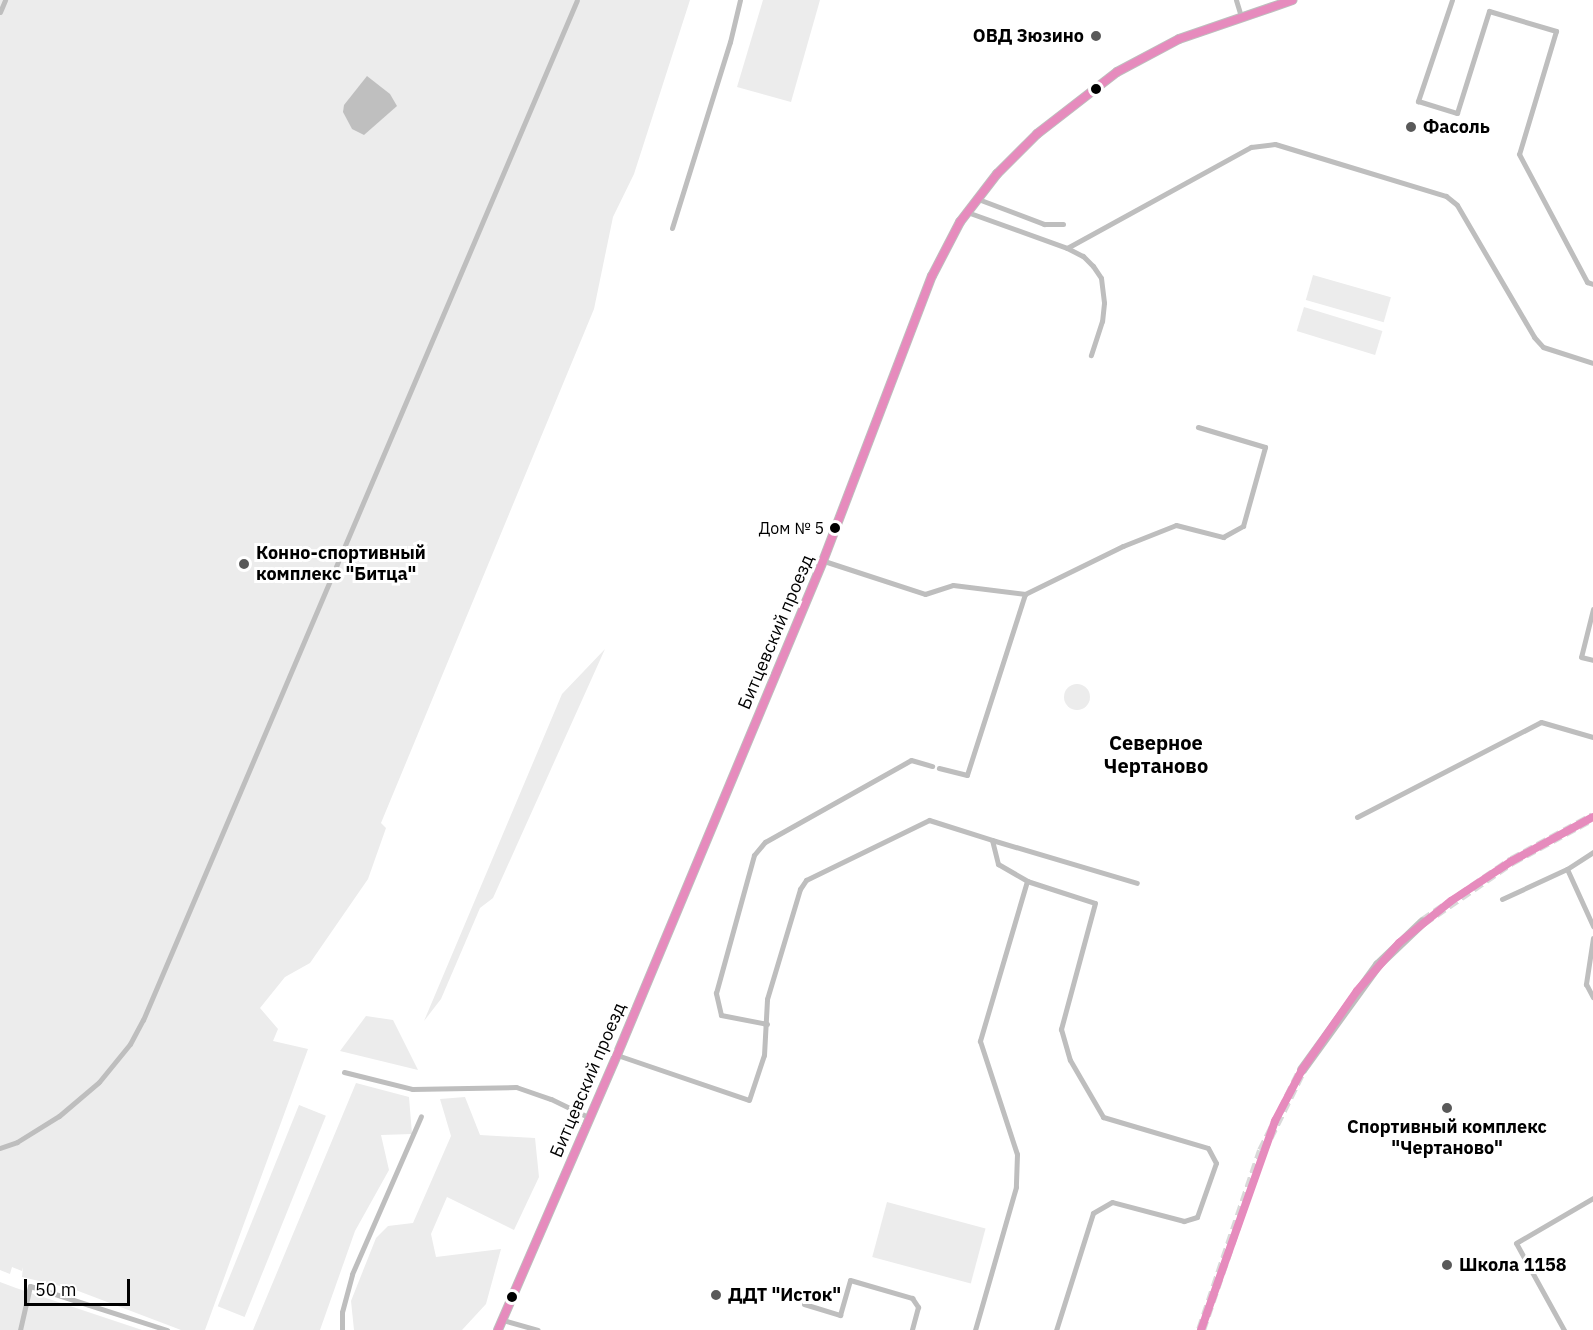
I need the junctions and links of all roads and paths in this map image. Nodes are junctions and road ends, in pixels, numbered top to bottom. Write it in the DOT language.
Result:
graph roads {
  1 [pos="5,0"];
  2 [pos="577,0"];
  3 [pos="740,0"];
  4 [pos="1236,0"];
  5 [pos="1293,0"];
  6 [pos="1452,0"];
  7 [pos="0,12"];
  8 [pos="1241,16"];
  9 [pos="976,199"];
  10 [pos="968,212"];
  11 [pos="1063,224"];
  12 [pos="672,228"];
  13 [pos="1067,248"];
  14 [pos="1593,284"];
  15 [pos="1090,355"];
  16 [pos="1593,363"];
  17 [pos="1198,427"];
  18 [pos="823,561"];
  19 [pos="1025,594"];
  20 [pos="1593,609"];
  21 [pos="1593,660"];
  22 [pos="1593,737"];
  23 [pos="932,766"];
  24 [pos="939,768"];
  25 [pos="1357,817"];
  26 [pos="992,840"];
  27 [pos="1593,852"];
  28 [pos="1567,869"];
  29 [pos="1027,881"];
  30 [pos="1137,883"];
  31 [pos="1502,899"];
  32 [pos="1423,922"];
  33 [pos="1593,926"];
  34 [pos="1593,939"];
  35 [pos="1593,997"];
  36 [pos="766,1024"];
  37 [pos="617,1055"];
  38 [pos="1302,1070"];
  39 [pos="345,1072"];
  40 [pos="421,1116"];
  41 [pos="590,1118"];
  42 [pos="0,1148"];
  43 [pos="1593,1198"];
  44 [pos="804,1304"];
  45 [pos="501,1325"];
  46 [pos="20,1330"];
  47 [pos="167,1330"];
  48 [pos="342,1330"];
  49 [pos="538,1330"];
  50 [pos="912,1330"];
  51 [pos="975,1330"];
  52 [pos="1056,1330"];
  53 [pos="1564,1330"];
  1 -- 7 [label="lane"];
  2 -- 42 [label="lane"];
  3 -- 12 [label="lane"];
  4 -- 8 [label="lane"];
  5 -- 8 [label="street, Битцевский проезд"];
  6 -- 14 [label="lane"];
  8 -- 9 [label="street, Битцевский проезд"];
  9 -- 10 [label="street, Битцевский проезд"];
  9 -- 11 [label="lane"];
  10 -- 13 [label="lane"];
  10 -- 18 [label="street, Битцевский проезд"];
  13 -- 15 [label="lane"];
  13 -- 16 [label="lane"];
  17 -- 19 [label="lane"];
  18 -- 19 [label="lane"];
  18 -- 37 [label="street, Битцевский проезд"];
  19 -- 24 [label="lane"];
  20 -- 21 [label="lane"];
  22 -- 25 [label="lane"];
  23 -- 36 [label="lane"];
  26 -- 29 [label="lane"];
  26 -- 30 [label="lane"];
  26 -- 36 [label="lane"];
  27 -- 28 [label="lane"];
  28 -- 31 [label="lane"];
  28 -- 33 [label="lane"];
  29 -- 51 [label="lane"];
  29 -- 52 [label="lane"];
  32 -- 38 [label="street"];
  34 -- 35 [label="lane"];
  36 -- 37 [label="lane"];
  37 -- 41 [label="street, Битцевский проезд"];
  39 -- 41 [label="lane"];
  40 -- 48 [label="lane"];
  41 -- 45 [label="street, Битцевский проезд"];
  43 -- 53 [label="lane"];
  44 -- 50 [label="lane"];
  45 -- 49 [label="lane"];
  46 -- 47 [label="lane"];
}
